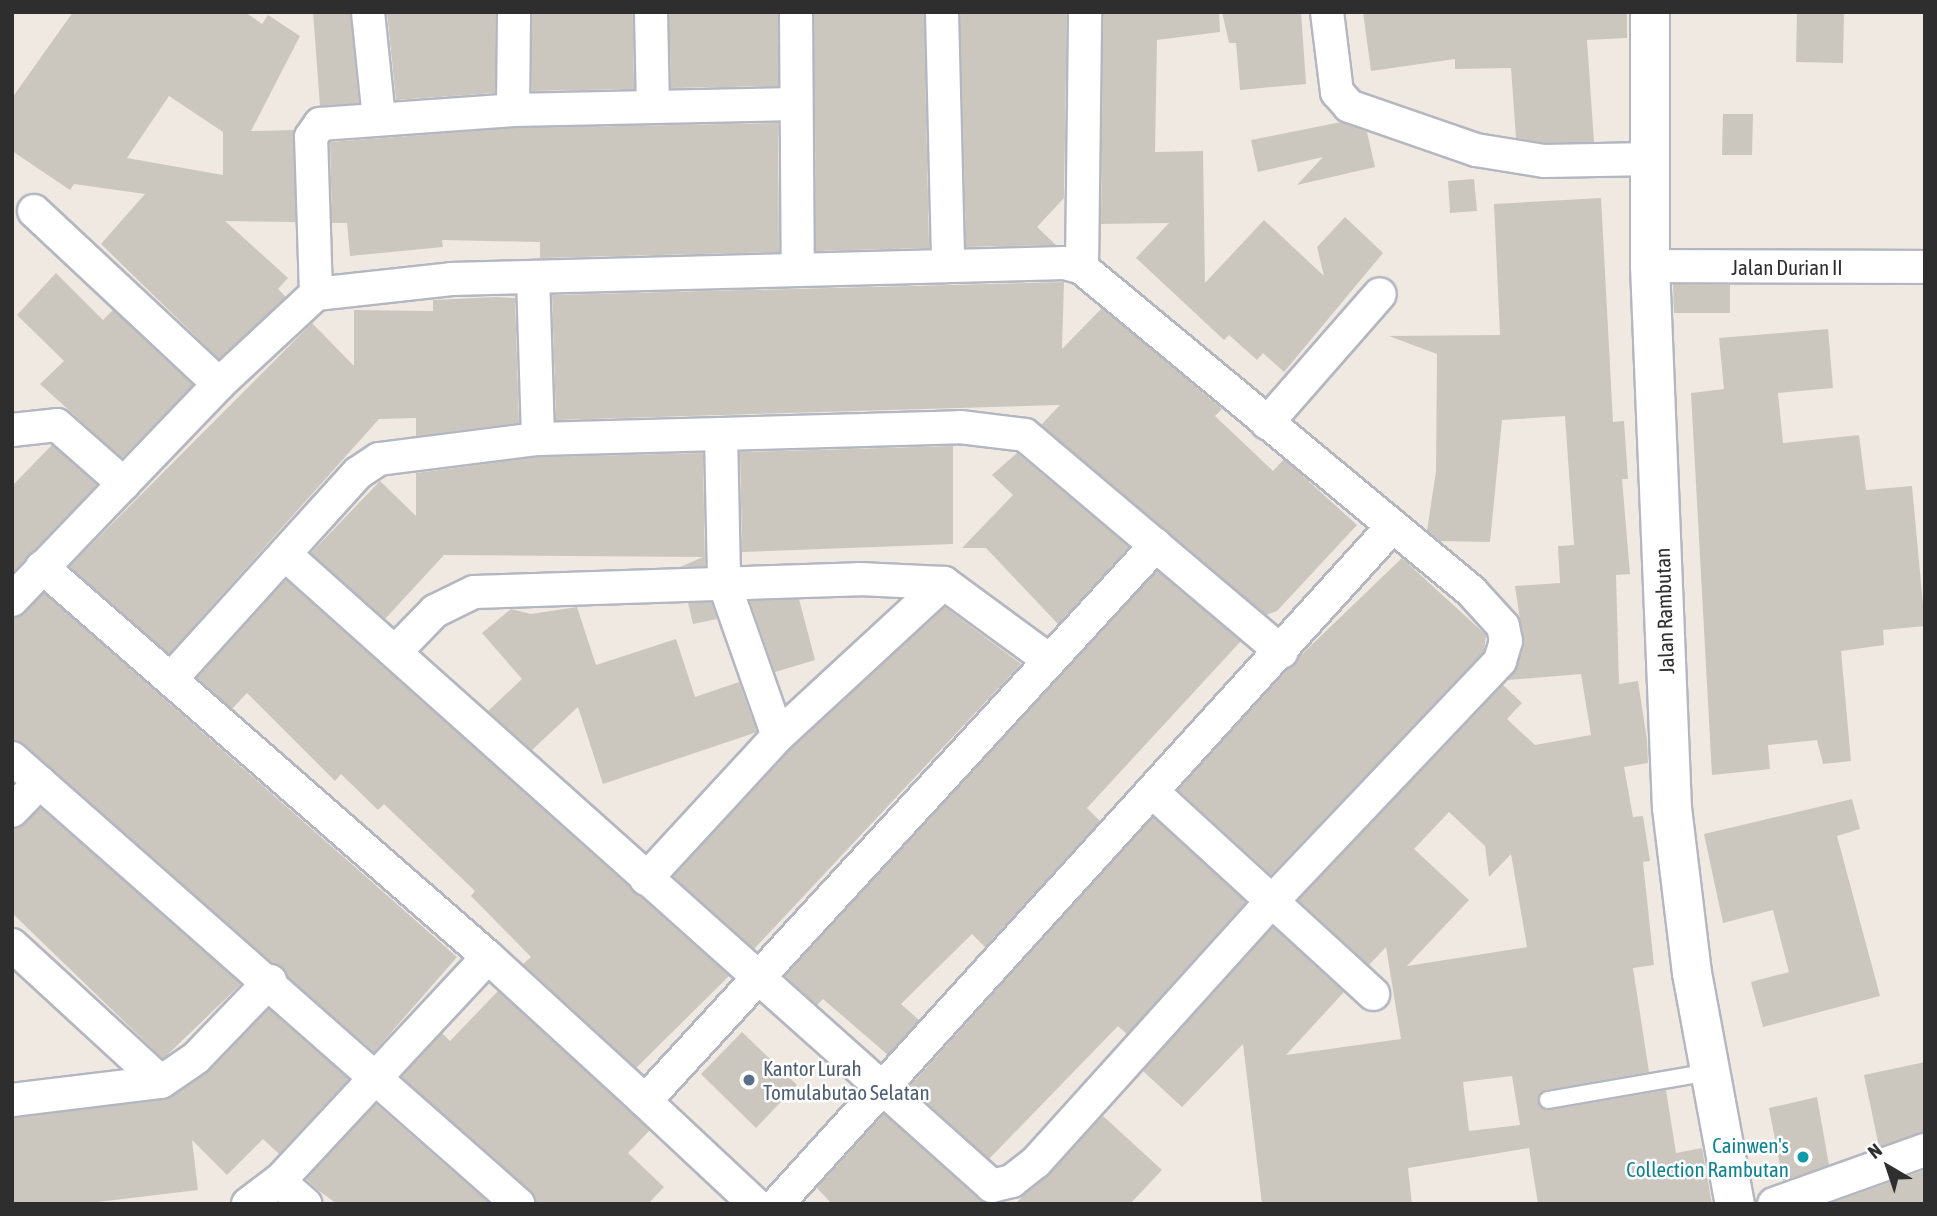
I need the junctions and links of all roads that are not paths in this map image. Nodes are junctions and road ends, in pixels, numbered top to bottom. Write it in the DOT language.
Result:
graph roads {
  1 [pos="368,12"];
  2 [pos="514,12"];
  3 [pos="651,12"];
  4 [pos="796,12"];
  5 [pos="942,12"];
  6 [pos="1085,12"];
  7 [pos="1327,12"];
  8 [pos="1650,12"];
  9 [pos="796,104"];
  10 [pos="653,106"];
  11 [pos="513,110"];
  12 [pos="379,118"];
  13 [pos="1651,159"];
  14 [pos="34,211"];
  15 [pos="948,265"];
  16 [pos="1650,267"];
  17 [pos="1082,268"];
  18 [pos="1925,268"];
  19 [pos="798,269"];
  20 [pos="533,276"];
  21 [pos="316,294"];
  22 [pos="1380,294"];
  23 [pos="219,384"];
  24 [pos="1267,423"];
  25 [pos="12,430"];
  26 [pos="721,434"];
  27 [pos="538,439"];
  28 [pos="124,484"];
  29 [pos="1391,528"];
  30 [pos="1156,545"];
  31 [pos="286,556"];
  32 [pos="42,567"];
  33 [pos="724,583"];
  34 [pos="944,583"];
  35 [pos="12,600"];
  36 [pos="396,651"];
  37 [pos="1282,652"];
  38 [pos="1049,660"];
  39 [pos="173,678"];
  40 [pos="778,736"];
  41 [pos="12,758"];
  42 [pos="40,782"];
  43 [pos="1155,794"];
  44 [pos="12,811"];
  45 [pos="646,879"];
  46 [pos="1270,903"];
  47 [pos="12,945"];
  48 [pos="488,957"];
  49 [pos="761,977"];
  50 [pos="270,981"];
  51 [pos="1373,995"];
  52 [pos="1710,1072"];
  53 [pos="376,1077"];
  54 [pos="161,1082"];
  55 [pos="879,1087"];
  56 [pos="12,1100"];
  57 [pos="1548,1100"];
  58 [pos="645,1101"];
  59 [pos="1925,1150"];
  60 [pos="279,1181"];
  61 [pos="248,1204"];
  62 [pos="304,1204"];
  63 [pos="517,1204"];
  64 [pos="755,1204"];
  65 [pos="777,1204"];
  66 [pos="1735,1204"];
  67 [pos="1774,1204"];
  1 -- 12 [label="street"];
  2 -- 11 [label="street"];
  3 -- 10 [label="street"];
  4 -- 9 [label="street"];
  5 -- 15 [label="street"];
  6 -- 17 [label="street"];
  7 -- 13 [label="street"];
  8 -- 13 [label="street, Jalan Rambutan"];
  9 -- 10 [label="street"];
  9 -- 19 [label="street"];
  10 -- 11 [label="street"];
  11 -- 12 [label="street"];
  12 -- 21 [label="street"];
  13 -- 16 [label="street, Jalan Rambutan"];
  14 -- 23 [label="street"];
  15 -- 17 [label="street"];
  15 -- 19 [label="street"];
  16 -- 18 [label="street, Jalan Durian II"];
  16 -- 52 [label="street, Jalan Rambutan"];
  17 -- 24 [label="street"];
  19 -- 20 [label="street"];
  20 -- 21 [label="street"];
  20 -- 27 [label="street"];
  21 -- 23 [label="street"];
  22 -- 24 [label="street"];
  23 -- 28 [label="street"];
  24 -- 29 [label="street"];
  25 -- 28 [label="street"];
  26 -- 27 [label="street"];
  26 -- 30 [label="street"];
  26 -- 33 [label="street"];
  27 -- 31 [label="street"];
  28 -- 32 [label="street"];
  29 -- 37 [label="street"];
  29 -- 46 [label="street"];
  30 -- 37 [label="street"];
  30 -- 38 [label="street"];
  31 -- 36 [label="street"];
  31 -- 39 [label="street"];
  32 -- 35 [label="street"];
  32 -- 39 [label="street"];
  33 -- 34 [label="street"];
  33 -- 36 [label="street"];
  33 -- 40 [label="street"];
  34 -- 38 [label="street"];
  34 -- 40 [label="street"];
  36 -- 45 [label="street"];
  37 -- 43 [label="street"];
  38 -- 49 [label="street"];
  39 -- 48 [label="street"];
  40 -- 45 [label="street"];
  41 -- 42 [label="street"];
  42 -- 44 [label="street"];
  42 -- 50 [label="street"];
  43 -- 46 [label="street"];
  43 -- 55 [label="street"];
  45 -- 49 [label="street"];
  46 -- 51 [label="street"];
  46 -- 55 [label="street"];
  47 -- 54 [label="street"];
  48 -- 53 [label="street"];
  48 -- 58 [label="street"];
  49 -- 55 [label="street"];
  49 -- 58 [label="street"];
  50 -- 53 [label="street"];
  50 -- 54 [label="street"];
  52 -- 57 [label="lane"];
  52 -- 66 [label="street, Jalan Rambutan"];
  53 -- 60 [label="street"];
  53 -- 63 [label="street"];
  54 -- 56 [label="street"];
  55 -- 65 [label="street"];
  58 -- 64 [label="street"];
  59 -- 67 [label="street"];
  60 -- 61 [label="street"];
  60 -- 62 [label="street"];
}
